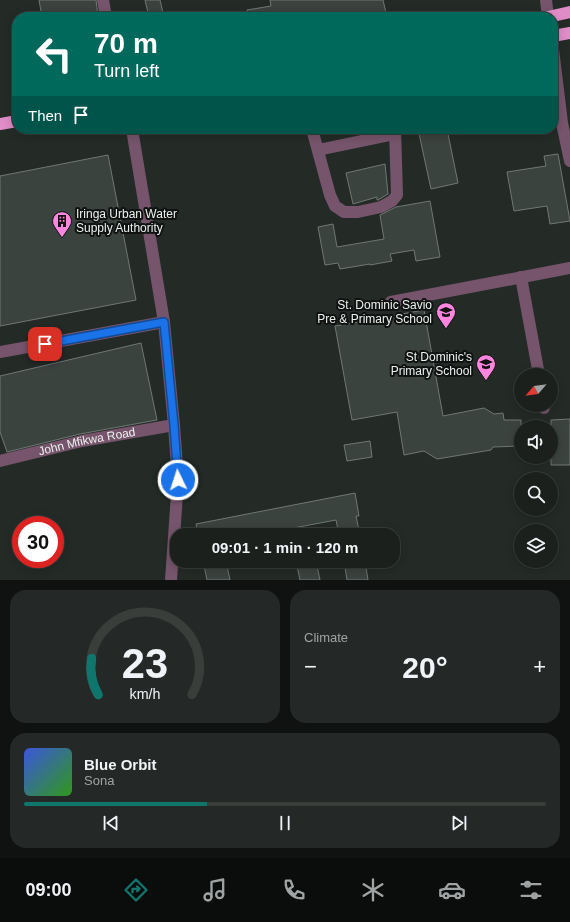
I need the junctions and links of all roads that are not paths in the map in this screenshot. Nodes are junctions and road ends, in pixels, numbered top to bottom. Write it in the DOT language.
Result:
graph roads {
  1 [pos="103,0"];
  2 [pos="546,0"];
  3 [pos="105,12"];
  4 [pos="547,12"];
  5 [pos="570,12"];
  6 [pos="558,15"];
  7 [pos="570,33"];
  8 [pos="558,35"];
  9 [pos="558,90"];
  10 [pos="12,122"];
  11 [pos="0,124"];
  12 [pos="133,134"];
  13 [pos="313,134"];
  14 [pos="383,134"];
  15 [pos="395,134"];
  16 [pos="318,150"];
  17 [pos="570,161"];
  18 [pos="570,268"];
  19 [pos="521,277"];
  20 [pos="391,302"];
  21 [pos="164,322"];
  22 [pos="0,352"];
  23 [pos="537,368"];
  24 [pos="174,425"];
  25 [pos="0,461"];
  26 [pos="171,580"];
  1 -- 3 [label="street"];
  2 -- 4 [label="street"];
  5 -- 6 [label="highway"];
  7 -- 8 [label="highway"];
  9 -- 17 [label="street"];
  10 -- 11 [label="highway"];
  12 -- 21 [label="street"];
  13 -- 16 [label="street"];
  14 -- 16 [label="street"];
  15 -- 16 [label="street"];
  18 -- 19 [label="street"];
  19 -- 20 [label="street"];
  19 -- 23 [label="street"];
  21 -- 22 [label="street"];
  21 -- 24 [label="street"];
  24 -- 25 [label="street, John Mfikwa Road"];
  24 -- 26 [label="street"];
}
